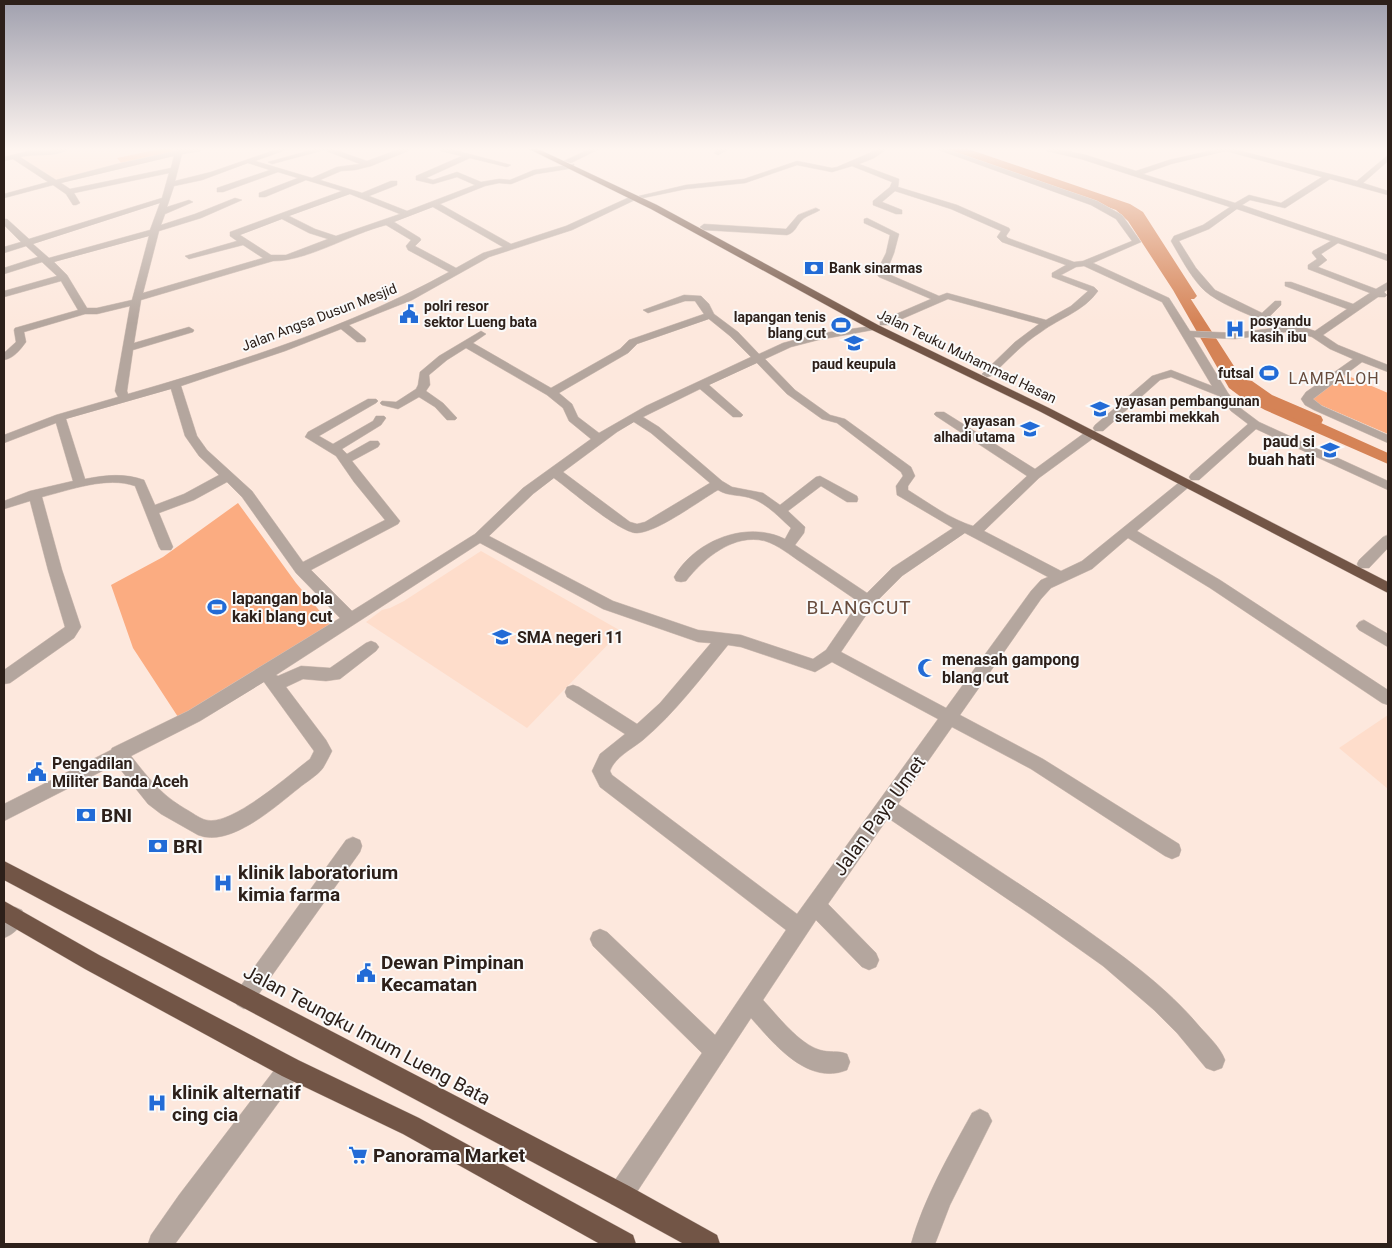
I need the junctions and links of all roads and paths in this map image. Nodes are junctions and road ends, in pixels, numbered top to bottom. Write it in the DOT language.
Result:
graph roads {
  1 [pos="137,207"];
  2 [pos="163,207"];
  3 [pos="175,207"];
  4 [pos="220,207"];
  5 [pos="306,207"];
  6 [pos="392,207"];
  7 [pos="425,207"];
  8 [pos="440,207"];
  9 [pos="616,207"];
  10 [pos="658,207"];
  11 [pos="661,207"];
  12 [pos="887,207"];
  13 [pos="952,207"];
  14 [pos="1102,207"];
  15 [pos="1235,207"];
  16 [pos="1241,207"];
  17 [pos="816,210"];
  18 [pos="162,212"];
  19 [pos="900,212"];
  20 [pos="407,214"];
  21 [pos="283,216"];
  22 [pos="4,221"];
  23 [pos="867,221"];
  24 [pos="293,222"];
  25 [pos="387,222"];
  26 [pos="704,227"];
  27 [pos="279,228"];
  28 [pos="154,230"];
  29 [pos="337,239"];
  30 [pos="1338,240"];
  31 [pos="243,242"];
  32 [pos="27,243"];
  33 [pos="510,247"];
  34 [pos="4,250"];
  35 [pos="189,256"];
  36 [pos="269,258"];
  37 [pos="1388,258"];
  38 [pos="47,259"];
  39 [pos="1085,263"];
  40 [pos="1073,265"];
  41 [pos="4,271"];
  42 [pos="456,272"];
  43 [pos="64,277"];
  44 [pos="1288,284"];
  45 [pos="1388,285"];
  46 [pos="1377,293"];
  47 [pos="4,294"];
  48 [pos="1388,297"];
  49 [pos="938,299"];
  50 [pos="137,300"];
  51 [pos="1278,302"];
  52 [pos="1354,308"];
  53 [pos="84,310"];
  54 [pos="648,310"];
  55 [pos="710,315"];
  56 [pos="1263,317"];
  57 [pos="1048,322"];
  58 [pos="342,325"];
  59 [pos="879,325"];
  60 [pos="1294,328"];
  61 [pos="190,330"];
  62 [pos="481,334"];
  63 [pos="1189,334"];
  64 [pos="1316,335"];
  65 [pos="361,340"];
  66 [pos="466,344"];
  67 [pos="128,348"];
  68 [pos="4,357"];
  69 [pos="759,358"];
  70 [pos="1361,358"];
  71 [pos="1388,369"];
  72 [pos="987,374"];
  73 [pos="175,384"];
  74 [pos="701,384"];
  75 [pos="420,391"];
  76 [pos="551,393"];
  77 [pos="1224,394"];
  78 [pos="124,398"];
  79 [pos="372,401"];
  80 [pos="386,403"];
  81 [pos="940,414"];
  82 [pos="737,415"];
  83 [pos="60,417"];
  84 [pos="635,417"];
  85 [pos="380,418"];
  86 [pos="451,418"];
  87 [pos="1255,424"];
  88 [pos="1095,431"];
  89 [pos="4,439"];
  90 [pos="598,439"];
  91 [pos="1388,439"];
  92 [pos="374,444"];
  93 [pos="333,449"];
  94 [pos="345,460"];
  95 [pos="555,472"];
  96 [pos="1035,475"];
  97 [pos="228,476"];
  98 [pos="1190,480"];
  99 [pos="80,484"];
  100 [pos="718,484"];
  101 [pos="1388,486"];
  102 [pos="35,494"];
  103 [pos="852,499"];
  104 [pos="4,504"];
  105 [pos="151,511"];
  106 [pos="780,511"];
  107 [pos="1269,521"];
  108 [pos="969,530"];
  109 [pos="1128,532"];
  110 [pos="480,538"];
  111 [pos="1388,540"];
  112 [pos="787,546"];
  113 [pos="166,548"];
  114 [pos="1364,564"];
  115 [pos="301,569"];
  116 [pos="1388,576"];
  117 [pos="681,577"];
  118 [pos="1062,578"];
  119 [pos="1388,588"];
  120 [pos="868,601"];
  121 [pos="350,619"];
  122 [pos="1364,626"];
  123 [pos="724,639"];
  124 [pos="1388,642"];
  125 [pos="371,647"];
  126 [pos="831,654"];
  127 [pos="4,678"];
  128 [pos="271,679"];
  129 [pos="573,692"];
  130 [pos="1388,698"];
  131 [pos="950,718"];
  132 [pos="638,734"];
  133 [pos="118,753"];
  134 [pos="885,806"];
  135 [pos="4,813"];
  136 [pos="353,846"];
  137 [pos="1172,850"];
  138 [pos="4,870"];
  139 [pos="815,905"];
  140 [pos="7,919"];
  141 [pos="799,928"];
  142 [pos="600,939"];
  143 [pos="869,960"];
  144 [pos="244,998"];
  145 [pos="750,1001"];
  146 [pos="716,1051"];
  147 [pos="1214,1060"];
  148 [pos="839,1062"];
  149 [pos="290,1068"];
  150 [pos="980,1121"];
  151 [pos="620,1195"];
  152 [pos="160,1244"];
  153 [pos="624,1244"];
  154 [pos="708,1244"];
  155 [pos="923,1244"];
  1 -- 32 [label="street"];
  2 -- 18 [label="street"];
  3 -- 18 [label="street"];
  4 -- 28 [label="street"];
  5 -- 21 [label="street"];
  6 -- 20 [label="street"];
  7 -- 20 [label="street"];
  8 -- 33 [label="street"];
  9 -- 33 [label="street, Jalan Angsa Dusun Mesjid"];
  10 -- 59 [label="highway, Jalan Teuku Muhammad Hasan"];
  11 -- 26 [label="highway, Jalan Teuku Muhammad Hasan"];
  12 -- 19 [label="street"];
  13 -- 40 [label="street"];
  14 -- 39 [label="street"];
  15 -- 56 [label="street"];
  16 -- 30 [label="street"];
  17 -- 26 [label="street"];
  18 -- 28 [label="street"];
  20 -- 25 [label="street"];
  21 -- 24 [label="street"];
  21 -- 31 [label="street"];
  22 -- 32 [label="street"];
  23 -- 49 [label="street"];
  24 -- 27 [label="street"];
  24 -- 29 [label="street"];
  25 -- 29 [label="street"];
  25 -- 42 [label="street"];
  26 -- 59 [label="highway, Jalan Teuku Muhammad Hasan"];
  28 -- 38 [label="street"];
  28 -- 50 [label="street"];
  29 -- 36 [label="street"];
  30 -- 37 [label="street"];
  30 -- 46 [label="street"];
  31 -- 35 [label="street"];
  31 -- 36 [label="street"];
  32 -- 34 [label="street"];
  32 -- 38 [label="street"];
  33 -- 42 [label="street, Jalan Angsa Dusun Mesjid"];
  36 -- 50 [label="street"];
  38 -- 41 [label="street"];
  38 -- 43 [label="street"];
  39 -- 40 [label="street"];
  39 -- 63 [label="street"];
  40 -- 57 [label="street"];
  42 -- 58 [label="street, Jalan Angsa Dusun Mesjid"];
  43 -- 47 [label="street"];
  43 -- 53 [label="street"];
  44 -- 52 [label="street"];
  45 -- 46 [label="street"];
  46 -- 48 [label="street"];
  46 -- 52 [label="street"];
  49 -- 57 [label="street"];
  49 -- 59 [label="street"];
  50 -- 53 [label="street"];
  50 -- 67 [label="street"];
  51 -- 56 [label="street"];
  52 -- 64 [label="street"];
  53 -- 68 [label="street"];
  54 -- 55 [label="street"];
  55 -- 69 [label="street"];
  55 -- 76 [label="street"];
  56 -- 60 [label="street"];
  57 -- 72 [label="street"];
  58 -- 65 [label="street"];
  58 -- 73 [label="street, Jalan Angsa Dusun Mesjid"];
  59 -- 69 [label="street"];
  59 -- 72 [label="highway, Jalan Teuku Muhammad Hasan"];
  59 -- 88 [label="highway, Jalan Teuku Muhammad Hasan"];
  60 -- 63 [label="street"];
  60 -- 64 [label="street"];
  61 -- 67 [label="street"];
  62 -- 66 [label="street"];
  63 -- 77 [label="street"];
  64 -- 70 [label="street"];
  66 -- 75 [label="street"];
  66 -- 76 [label="street"];
  67 -- 78 [label="street"];
  69 -- 74 [label="street"];
  69 -- 108 [label="street"];
  70 -- 71 [label="street"];
  70 -- 91 [label="street"];
  72 -- 88 [label="highway, Jalan Teuku Muhammad Hasan"];
  73 -- 78 [label="street, Jalan Angsa Dusun Mesjid"];
  73 -- 97 [label="street"];
  74 -- 82 [label="street"];
  74 -- 84 [label="street"];
  75 -- 80 [label="street"];
  75 -- 86 [label="street"];
  76 -- 90 [label="street"];
  77 -- 87 [label="street"];
  77 -- 88 [label="street"];
  78 -- 83 [label="street, Jalan Angsa Dusun Mesjid"];
  79 -- 93 [label="street"];
  81 -- 96 [label="street"];
  83 -- 89 [label="street, Jalan Angsa Dusun Mesjid"];
  83 -- 99 [label="street"];
  84 -- 90 [label="street"];
  84 -- 100 [label="street"];
  85 -- 93 [label="street"];
  87 -- 98 [label="street, Jalan Paya Umet"];
  87 -- 101 [label="street"];
  88 -- 96 [label="street"];
  88 -- 98 [label="highway, Jalan Teuku Muhammad Hasan"];
  90 -- 95 [label="street"];
  92 -- 94 [label="street"];
  93 -- 94 [label="street"];
  94 -- 115 [label="street"];
  95 -- 100 [label="street"];
  95 -- 110 [label="street"];
  96 -- 108 [label="street"];
  97 -- 105 [label="street"];
  97 -- 115 [label="street"];
  98 -- 107 [label="highway, Jalan Teuku Muhammad Hasan"];
  98 -- 109 [label="street, Jalan Paya Umet"];
  99 -- 102 [label="street"];
  99 -- 105 [label="street"];
  100 -- 106 [label="street"];
  102 -- 104 [label="street"];
  102 -- 127 [label="street"];
  103 -- 106 [label="street"];
  105 -- 113 [label="street"];
  106 -- 112 [label="street"];
  107 -- 114 [label="highway, Jalan Teuku Muhammad Hasan"];
  107 -- 119 [label="highway, Jalan Teuku Muhammad Hasan"];
  108 -- 118 [label="street"];
  108 -- 120 [label="street"];
  109 -- 118 [label="street, Jalan Paya Umet"];
  109 -- 130 [label="street"];
  110 -- 121 [label="street"];
  110 -- 123 [label="street"];
  111 -- 114 [label="street"];
  112 -- 117 [label="street"];
  112 -- 120 [label="street"];
  114 -- 116 [label="highway, Jalan Teuku Muhammad Hasan"];
  115 -- 121 [label="street"];
  118 -- 131 [label="street, Jalan Paya Umet"];
  120 -- 126 [label="street"];
  121 -- 128 [label="street"];
  122 -- 124 [label="street"];
  123 -- 126 [label="street"];
  123 -- 132 [label="street"];
  125 -- 128 [label="street"];
  126 -- 131 [label="street"];
  128 -- 133 [label="street"];
  128 -- 133 [label="street"];
  129 -- 132 [label="street"];
  131 -- 134 [label="street, Jalan Paya Umet"];
  131 -- 137 [label="street"];
  132 -- 141 [label="street"];
  133 -- 135 [label="street"];
  134 -- 139 [label="street, Jalan Paya Umet"];
  134 -- 147 [label="street"];
  136 -- 144 [label="street"];
  138 -- 144 [label="highway, Jalan Teungku Imum Lueng Bata"];
  139 -- 141 [label="street, Jalan Paya Umet"];
  139 -- 143 [label="street"];
  140 -- 149 [label="highway"];
  141 -- 145 [label="street, Jalan Paya Umet"];
  142 -- 146 [label="street"];
  144 -- 151 [label="highway, Jalan Teungku Imum Lueng Bata"];
  145 -- 146 [label="street, Jalan Paya Umet"];
  145 -- 148 [label="street"];
  146 -- 151 [label="street, Jalan Paya Umet"];
  149 -- 152 [label="street"];
  149 -- 153 [label="highway"];
  150 -- 155 [label="street"];
  151 -- 154 [label="highway, Jalan Teungku Imum Lueng Bata"];
}
